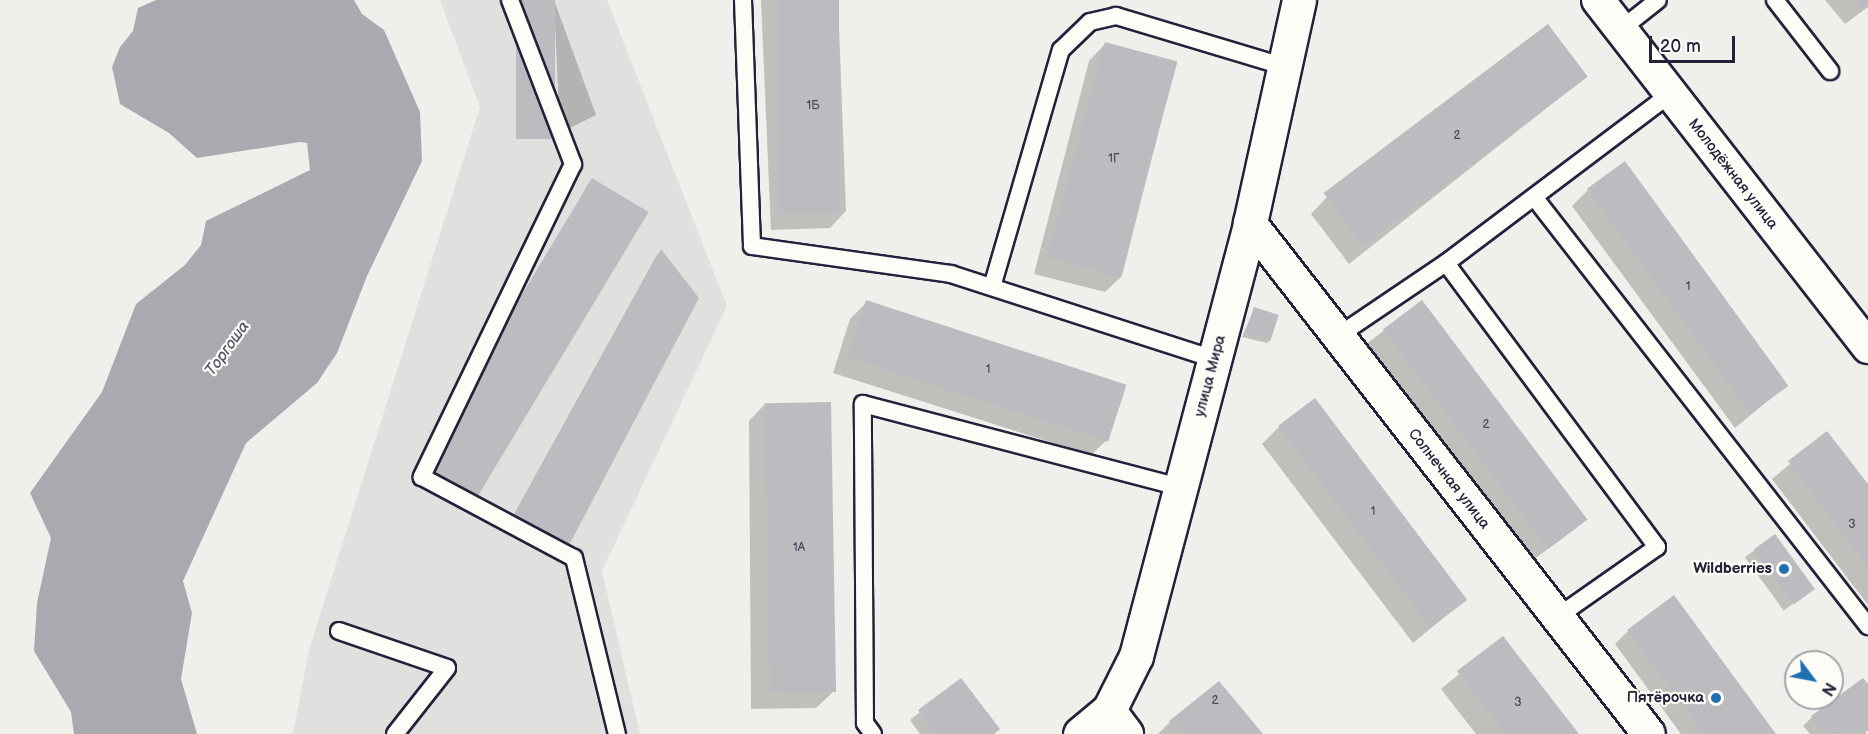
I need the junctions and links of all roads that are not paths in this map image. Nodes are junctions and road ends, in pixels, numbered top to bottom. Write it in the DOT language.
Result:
graph roads {
  1 [pos="510,0"];
  2 [pos="743,0"];
  3 [pos="1299,0"];
  4 [pos="1598,0"];
  5 [pos="1658,0"];
  6 [pos="1775,0"];
  7 [pos="1620,30"];
  8 [pos="1283,66"];
  9 [pos="1830,71"];
  10 [pos="1670,94"];
  11 [pos="1534,197"];
  12 [pos="1250,223"];
  13 [pos="1446,263"];
  14 [pos="992,287"];
  15 [pos="1338,336"];
  16 [pos="1868,347"];
  17 [pos="1214,359"];
  18 [pos="1180,487"];
  19 [pos="1557,617"];
  20 [pos="1868,627"];
  21 [pos="339,631"];
  22 [pos="1118,722"];
  23 [pos="395,734"];
  24 [pos="617,734"];
  25 [pos="873,734"];
  26 [pos="1080,734"];
  27 [pos="1649,734"];
  1 -- 24 [label="lane"];
  2 -- 14 [label="lane"];
  3 -- 8 [label="street, улица Мира"];
  4 -- 7 [label="street, Молодёжная улица"];
  5 -- 7 [label="lane"];
  6 -- 9 [label="lane"];
  7 -- 10 [label="street, Молодёжная улица"];
  8 -- 12 [label="street, улица Мира"];
  8 -- 14 [label="lane"];
  10 -- 11 [label="lane"];
  10 -- 16 [label="street, Молодёжная улица"];
  11 -- 13 [label="lane"];
  11 -- 20 [label="lane"];
  12 -- 15 [label="street, Солнечная улица"];
  12 -- 17 [label="street, улица Мира"];
  13 -- 15 [label="lane"];
  13 -- 19 [label="lane"];
  14 -- 17 [label="lane"];
  15 -- 19 [label="street, Солнечная улица"];
  17 -- 18 [label="street, улица Мира"];
  18 -- 22 [label="street, улица Мира"];
  18 -- 25 [label="lane"];
  19 -- 27 [label="street, Солнечная улица"];
  21 -- 23 [label="lane"];
  22 -- 26 [label="street, улица Мира"];
}
